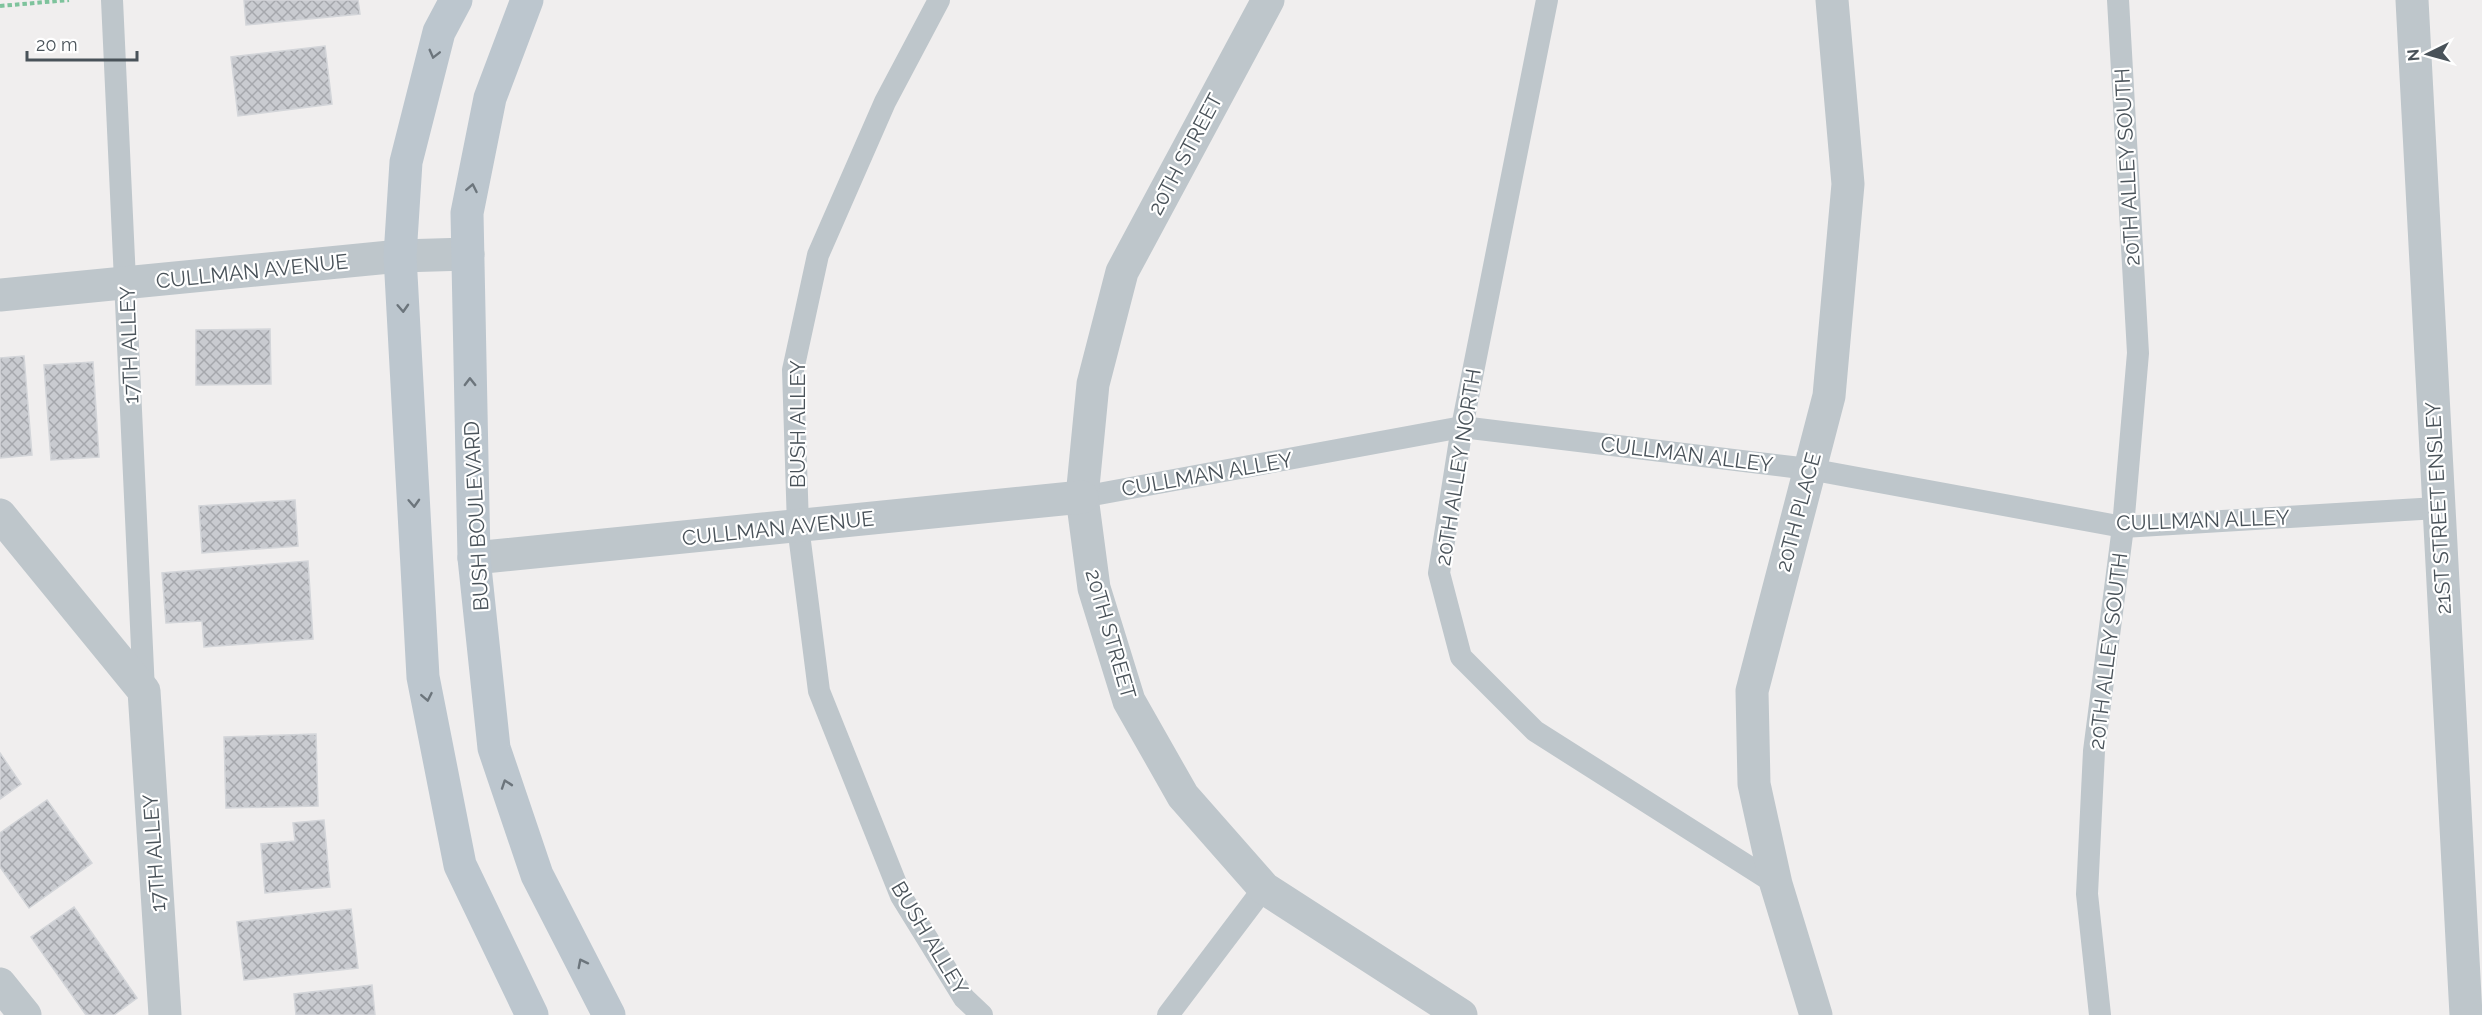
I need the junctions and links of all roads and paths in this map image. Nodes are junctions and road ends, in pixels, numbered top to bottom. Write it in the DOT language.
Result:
graph roads {
  1 [pos="69,0"];
  2 [pos="112,0"];
  3 [pos="456,0"];
  4 [pos="527,0"];
  5 [pos="939,0"];
  6 [pos="1268,0"];
  7 [pos="1547,0"];
  8 [pos="1832,0"];
  9 [pos="2118,0"];
  10 [pos="2412,0"];
  11 [pos="0,6"];
  12 [pos="468,254"];
  13 [pos="400,256"];
  14 [pos="127,283"];
  15 [pos="0,295"];
  16 [pos="1462,427"];
  17 [pos="1809,469"];
  18 [pos="1082,497"];
  19 [pos="2438,508"];
  20 [pos="0,515"];
  21 [pos="798,526"];
  22 [pos="2123,526"];
  23 [pos="474,558"];
  24 [pos="144,691"];
  25 [pos="1776,884"];
  26 [pos="1264,888"];
  27 [pos="0,984"];
  28 [pos="2471,1002"];
  29 [pos="25,1015"];
  30 [pos="165,1015"];
  31 [pos="532,1015"];
  32 [pos="609,1015"];
  33 [pos="982,1015"];
  34 [pos="1168,1015"];
  35 [pos="1461,1015"];
  36 [pos="1816,1015"];
  37 [pos="2100,1015"];
  1 -- 11 [label="path"];
  2 -- 14 [label="lane, 17TH ALLEY"];
  3 -- 13 [label="main road, one-way"];
  12 -- 4 [label="main road, BUSH BOULEVARD, one-way"];
  5 -- 21 [label="lane, BUSH ALLEY"];
  6 -- 18 [label="street, 20TH STREET"];
  7 -- 16 [label="lane, 20TH ALLEY NORTH"];
  8 -- 17 [label="street, 20TH PLACE"];
  9 -- 22 [label="lane, 20TH ALLEY SOUTH"];
  10 -- 19 [label="street, 21ST STREET ENSLEY"];
  12 -- 13 [label="street, CULLMAN AVENUE"];
  23 -- 12 [label="main road, BUSH BOULEVARD, one-way"];
  13 -- 14 [label="street, CULLMAN AVENUE"];
  13 -- 31 [label="main road, one-way"];
  14 -- 15 [label="street, CULLMAN AVENUE"];
  14 -- 24 [label="lane, 17TH ALLEY"];
  16 -- 17 [label="lane, CULLMAN ALLEY"];
  16 -- 18 [label="lane, CULLMAN ALLEY"];
  16 -- 25 [label="lane, 20TH ALLEY NORTH"];
  17 -- 22 [label="lane, CULLMAN ALLEY"];
  17 -- 25 [label="street, 20TH PLACE"];
  18 -- 21 [label="street, CULLMAN AVENUE"];
  18 -- 26 [label="street, 20TH STREET"];
  19 -- 22 [label="lane, CULLMAN ALLEY"];
  19 -- 28 [label="street, 21ST STREET ENSLEY"];
  20 -- 24 [label="street"];
  21 -- 23 [label="street, CULLMAN AVENUE"];
  21 -- 33 [label="lane, BUSH ALLEY"];
  22 -- 37 [label="lane, 20TH ALLEY SOUTH"];
  32 -- 23 [label="main road, BUSH BOULEVARD, one-way"];
  24 -- 30 [label="street, 17TH ALLEY"];
  25 -- 36 [label="street, 20TH PLACE"];
  26 -- 34 [label="lane"];
  26 -- 35 [label="street, 20TH STREET"];
  27 -- 29 [label="street"];
}
